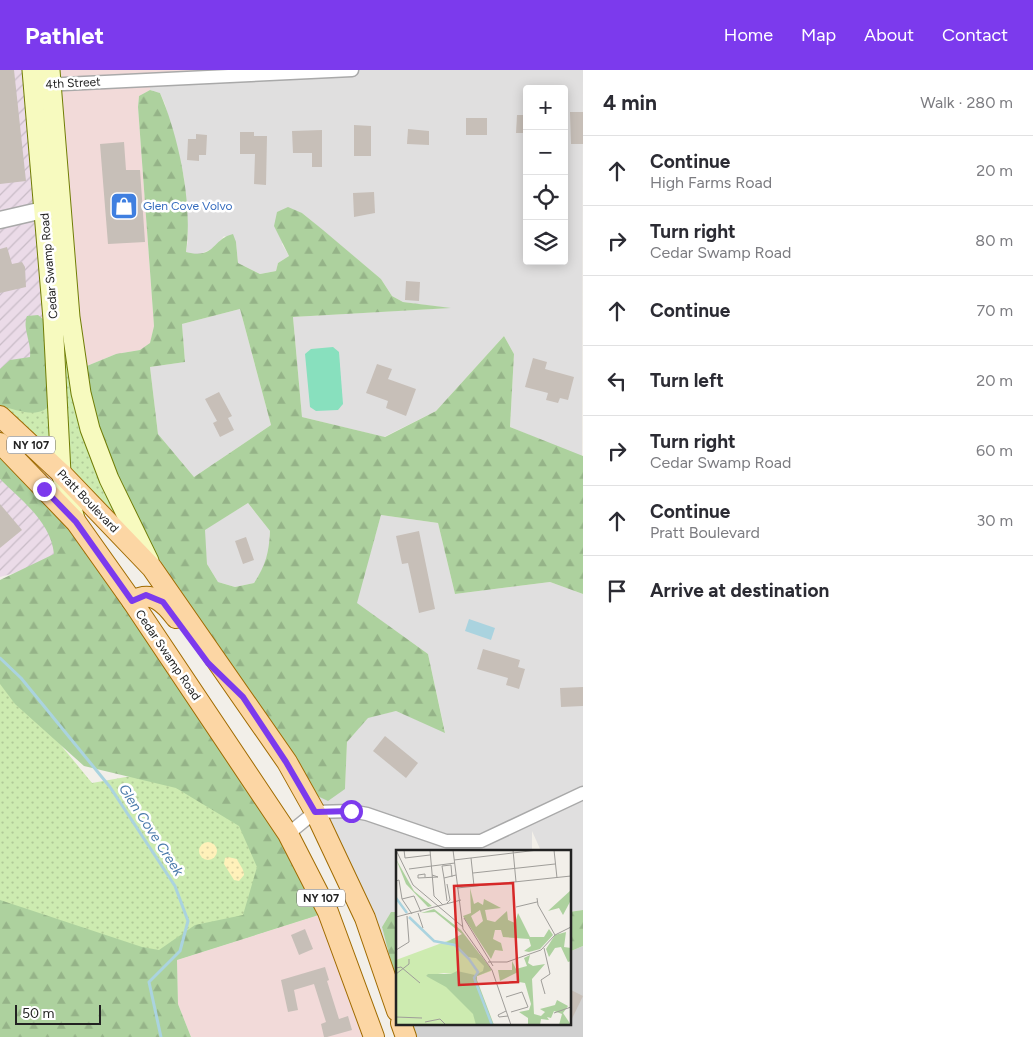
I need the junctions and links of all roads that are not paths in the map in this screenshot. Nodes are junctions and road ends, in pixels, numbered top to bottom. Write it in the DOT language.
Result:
graph roads {
  1 [pos="352,70"];
  2 [pos="197,73"];
  3 [pos="41,78"];
  4 [pos="50,214"];
  5 [pos="0,220"];
  6 [pos="0,416"];
  7 [pos="0,444"];
  8 [pos="61,473"];
  9 [pos="76,522"];
  10 [pos="152,568"];
  11 [pos="132,601"];
  12 [pos="243,697"];
  13 [pos="583,793"];
  14 [pos="315,812"];
  15 [pos="288,834"];
  16 [pos="396,1008"];
  17 [pos="401,1024"];
  18 [pos="374,1037"];
  19 [pos="406,1037"];
  1 -- 2 [label="street, 4th Street"];
  2 -- 3 [label="street, 4th Street"];
  3 -- 4 [label="main road, Cedar Swamp Road"];
  4 -- 5 [label="street"];
  4 -- 8 [label="main road, Cedar Swamp Road"];
  4 -- 10 [label="main road, Cedar Swamp Road"];
  6 -- 8 [label="main road, Pratt Boulevard / NY 107"];
  7 -- 9 [label="main road, Pratt Boulevard / NY 107"];
  8 -- 9 [label="main road, Cedar Swamp Road"];
  8 -- 10 [label="main road, Pratt Boulevard / NY 107"];
  9 -- 11 [label="main road, Cedar Swamp Road / NY 107"];
  10 -- 12 [label="main road, Cedar Swamp Road / NY 107"];
  11 -- 12 [label="main road"];
  11 -- 15 [label="main road, Cedar Swamp Road / NY 107"];
  12 -- 14 [label="main road, Cedar Swamp Road / NY 107"];
  13 -- 14 [label="street"];
  14 -- 15 [label="street"];
  14 -- 16 [label="main road, Cedar Swamp Road / NY 107"];
  15 -- 18 [label="main road, Cedar Swamp Road / NY 107"];
  17 -- 19 [label="main road"];
}
